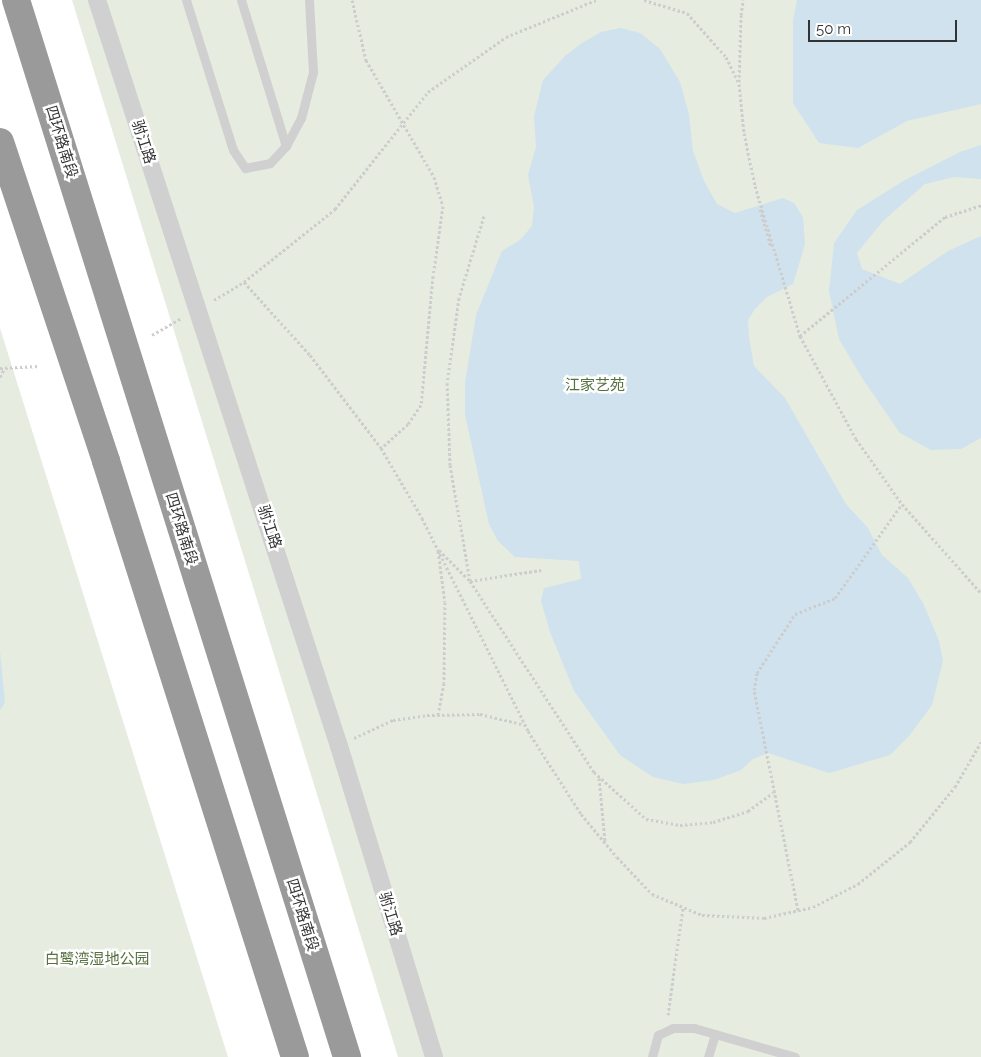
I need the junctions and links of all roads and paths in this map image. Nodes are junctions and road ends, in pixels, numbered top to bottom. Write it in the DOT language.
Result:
graph roads {
  1 [pos="16,0"];
  2 [pos="96,0"];
  3 [pos="186,0"];
  4 [pos="241,0"];
  5 [pos="309,0"];
  6 [pos="352,0"];
  7 [pos="596,0"];
  8 [pos="644,0"];
  9 [pos="743,0"];
  10 [pos="740,84"];
  11 [pos="403,124"];
  12 [pos="0,142"];
  13 [pos="286,146"];
  14 [pos="981,206"];
  15 [pos="484,216"];
  16 [pos="244,282"];
  17 [pos="198,309"];
  18 [pos="152,335"];
  19 [pos="800,336"];
  20 [pos="38,366"];
  21 [pos="2,368"];
  22 [pos="0,377"];
  23 [pos="381,448"];
  24 [pos="902,504"];
  25 [pos="437,548"];
  26 [pos="541,570"];
  27 [pos="470,581"];
  28 [pos="981,593"];
  29 [pos="438,714"];
  30 [pos="525,725"];
  31 [pos="981,742"];
  32 [pos="340,746"];
  33 [pos="599,777"];
  34 [pos="773,792"];
  35 [pos="605,843"];
  36 [pos="683,907"];
  37 [pos="798,910"];
  38 [pos="666,1031"];
  39 [pos="714,1034"];
  40 [pos="295,1057"];
  41 [pos="347,1057"];
  42 [pos="434,1057"];
  43 [pos="652,1057"];
  44 [pos="708,1057"];
  45 [pos="795,1057"];
  1 -- 41 [label="highway, 四环路南段"];
  2 -- 17 [label="street, 驸江路"];
  3 -- 13 [label="lane"];
  4 -- 13 [label="lane"];
  5 -- 13 [label="lane"];
  6 -- 11 [label="path"];
  7 -- 11 [label="path"];
  8 -- 10 [label="path"];
  9 -- 10 [label="path"];
  10 -- 19 [label="path"];
  11 -- 16 [label="path"];
  11 -- 23 [label="path"];
  12 -- 40 [label="highway"];
  14 -- 19 [label="path"];
  15 -- 27 [label="path"];
  16 -- 17 [label="path"];
  16 -- 23 [label="path"];
  17 -- 18 [label="path"];
  17 -- 32 [label="street, 驸江路"];
  19 -- 24 [label="path"];
  20 -- 21 [label="path"];
  21 -- 22 [label="path"];
  23 -- 25 [label="path"];
  24 -- 28 [label="path"];
  24 -- 34 [label="path"];
  25 -- 27 [label="path"];
  25 -- 29 [label="path"];
  25 -- 30 [label="path"];
  26 -- 27 [label="path"];
  27 -- 33 [label="path"];
  29 -- 30 [label="path"];
  29 -- 32 [label="path"];
  30 -- 35 [label="path"];
  31 -- 37 [label="path"];
  32 -- 42 [label="street, 驸江路"];
  33 -- 34 [label="path"];
  33 -- 35 [label="path"];
  34 -- 37 [label="path"];
  35 -- 36 [label="path"];
  36 -- 37 [label="path"];
  36 -- 38 [label="path"];
  38 -- 39 [label="lane"];
  38 -- 43 [label="lane"];
  39 -- 44 [label="lane"];
  39 -- 45 [label="lane"];
}
